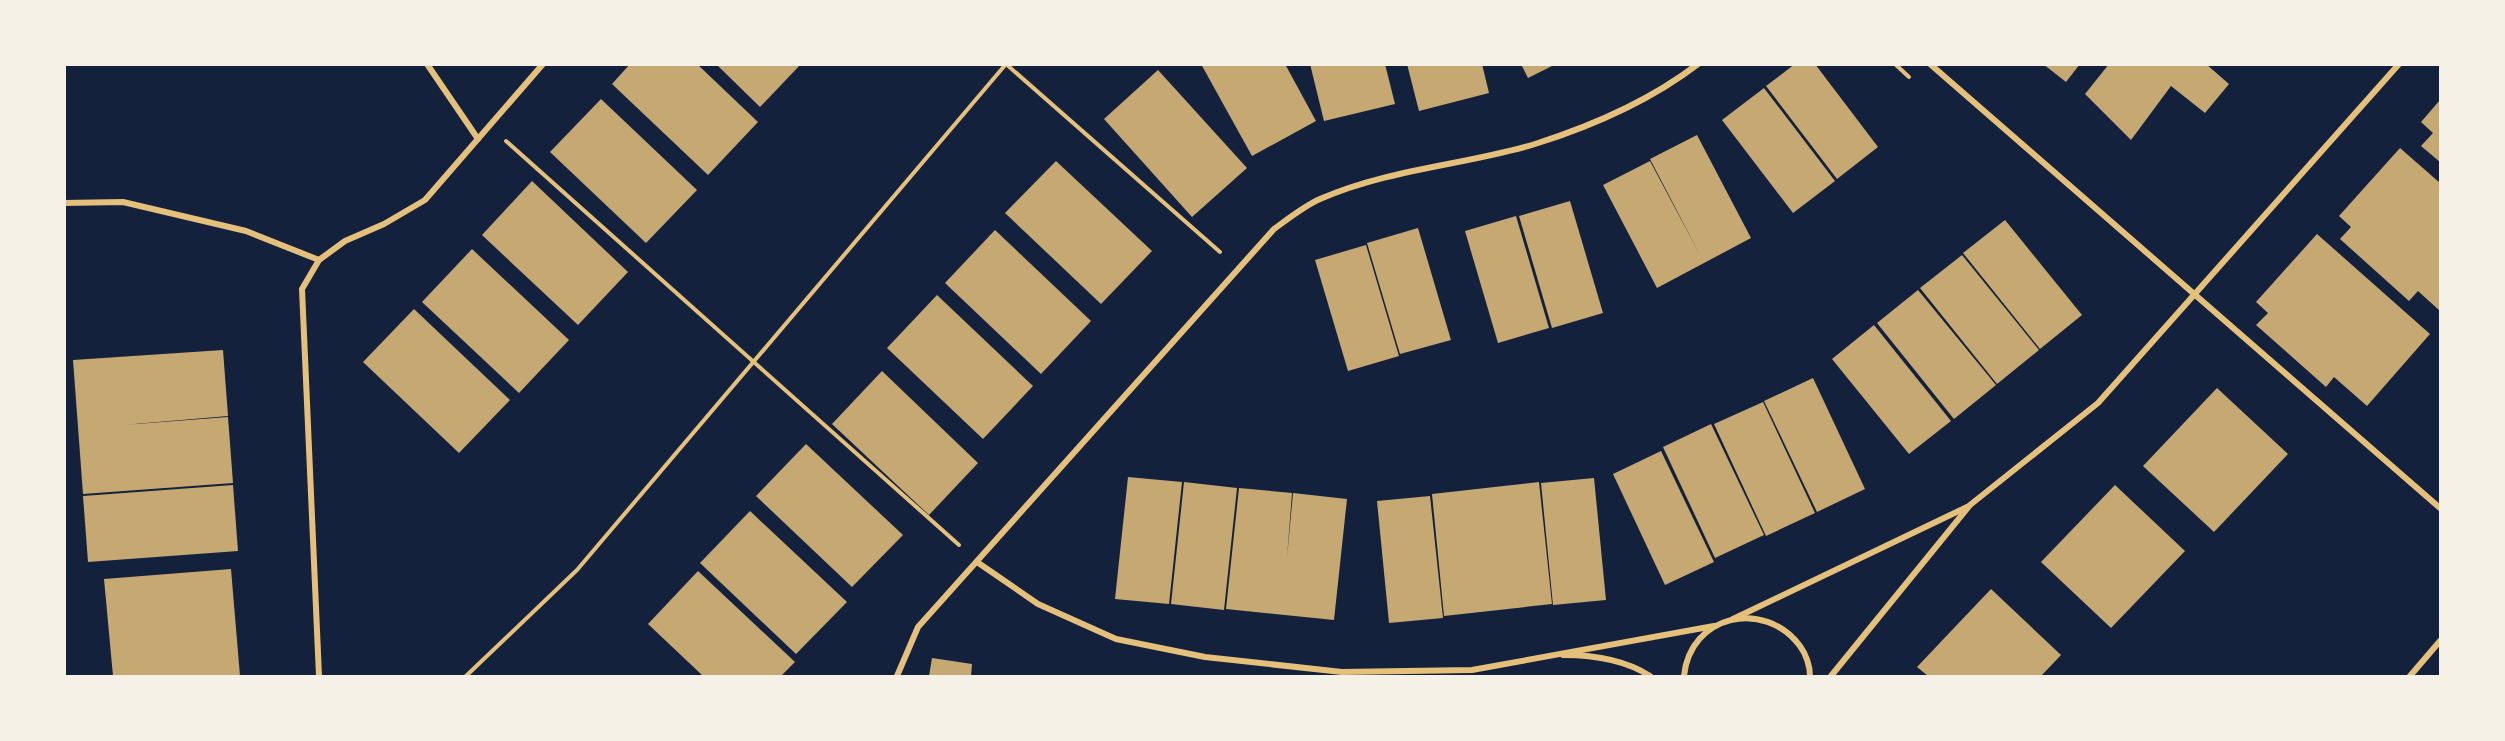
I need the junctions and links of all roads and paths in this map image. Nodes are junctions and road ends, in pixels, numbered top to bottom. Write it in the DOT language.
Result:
graph roads {
  1 [pos="427,64"];
  2 [pos="543,64"];
  3 [pos="1006,64"];
  4 [pos="1698,64"];
  5 [pos="1930,64"];
  6 [pos="2399,64"];
  7 [pos="490,126"];
  8 [pos="478,139"];
  9 [pos="64,203"];
  10 [pos="319,260"];
  11 [pos="1239,268"];
  12 [pos="2195,294"];
  13 [pos="752,360"];
  14 [pos="1970,505"];
  15 [pos="2440,508"];
  16 [pos="977,562"];
  17 [pos="1733,619"];
  18 [pos="1714,626"];
  19 [pos="2440,641"];
  20 [pos="1547,655"];
  21 [pos="319,676"];
  22 [pos="466,676"];
  23 [pos="897,676"];
  24 [pos="1650,676"];
  25 [pos="1684,676"];
  26 [pos="1810,676"];
  27 [pos="1831,676"];
  28 [pos="2410,676"];
  1 -- 8 [label="street"];
  2 -- 7 [label="street"];
  3 -- 11 [label="path"];
  3 -- 13 [label="path"];
  4 -- 11 [label="street"];
  5 -- 12 [label="street"];
  6 -- 12 [label="street"];
  7 -- 8 [label="street"];
  7 -- 13 [label="path"];
  8 -- 10 [label="street"];
  9 -- 10 [label="street"];
  10 -- 21 [label="street"];
  11 -- 16 [label="street"];
  12 -- 14 [label="street"];
  12 -- 15 [label="street"];
  13 -- 16 [label="path"];
  13 -- 22 [label="path"];
  14 -- 17 [label="street"];
  14 -- 27 [label="street"];
  16 -- 20 [label="street"];
  16 -- 23 [label="street"];
  17 -- 18 [label="street"];
  17 -- 26 [label="street"];
  18 -- 20 [label="street"];
  18 -- 25 [label="street"];
  19 -- 28 [label="street"];
  20 -- 24 [label="street"];
}
